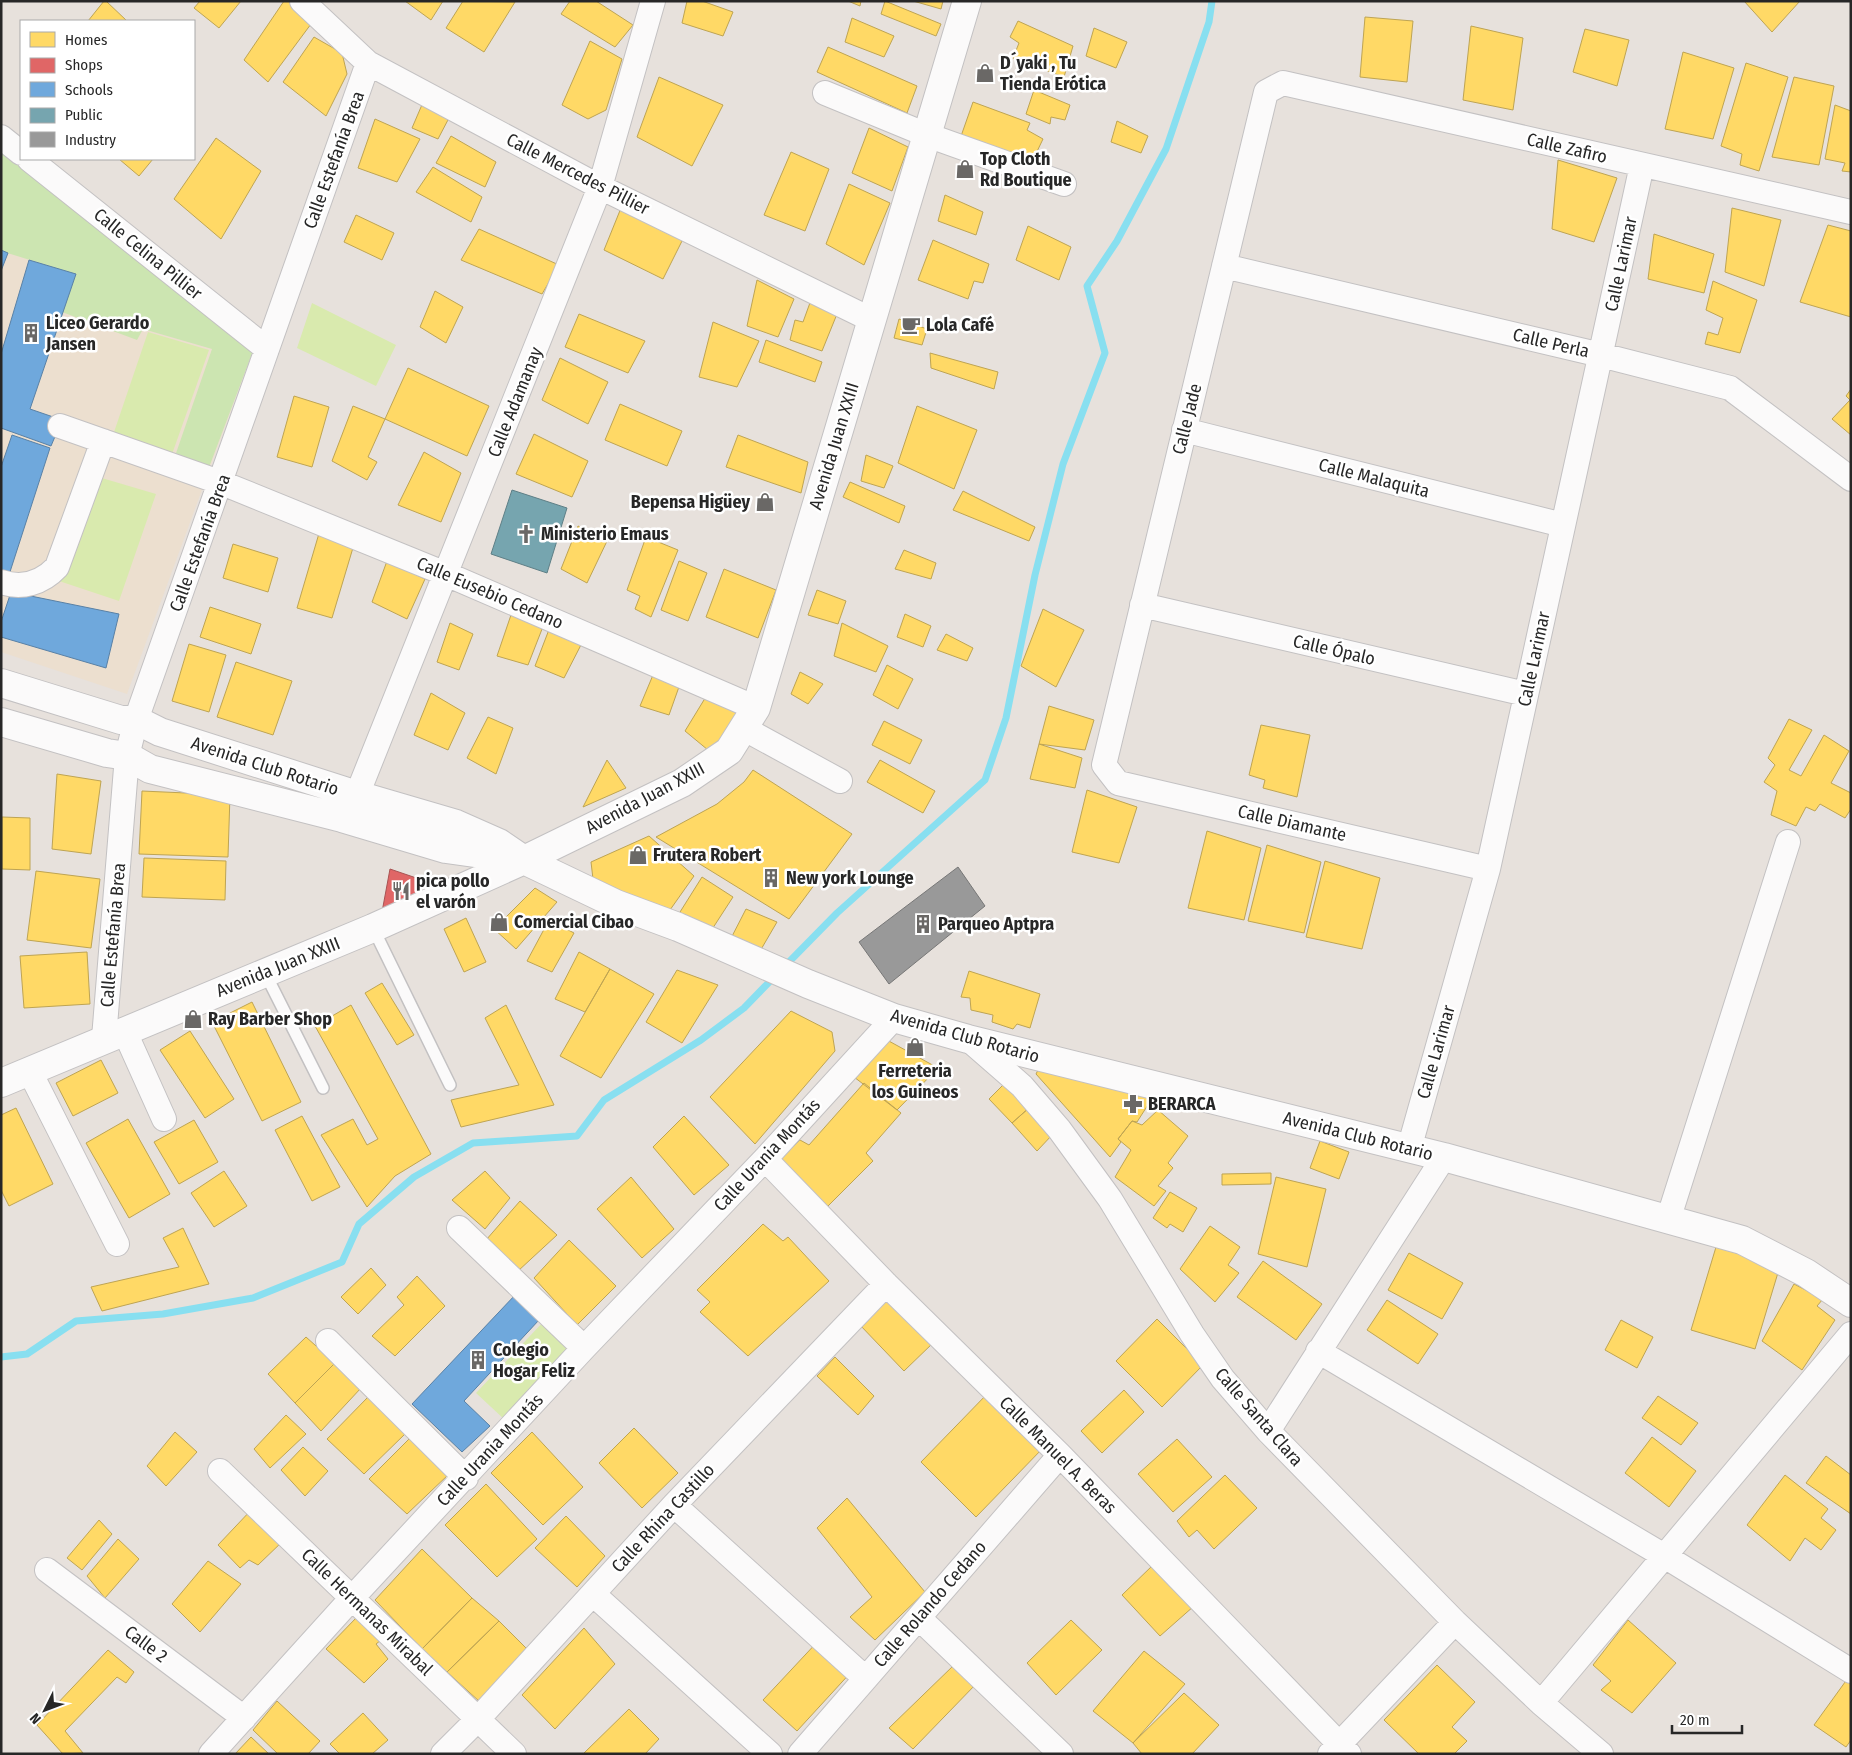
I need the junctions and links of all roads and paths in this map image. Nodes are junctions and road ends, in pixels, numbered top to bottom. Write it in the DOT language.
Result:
graph roads {
  1 [pos="302,1"];
  2 [pos="652,1"];
  3 [pos="967,1"];
  4 [pos="368,63"];
  5 [pos="1283,83"];
  6 [pos="825,93"];
  7 [pos="927,134"];
  8 [pos="1,137"];
  9 [pos="20,152"];
  10 [pos="30,160"];
  11 [pos="1642,165"];
  12 [pos="1064,184"];
  13 [pos="600,187"];
  14 [pos="1851,212"];
  15 [pos="1224,266"];
  16 [pos="872,320"];
  17 [pos="267,349"];
  18 [pos="1601,355"];
  19 [pos="60,426"];
  20 [pos="1184,430"];
  21 [pos="103,441"];
  22 [pos="1851,479"];
  23 [pos="222,483"];
  24 [pos="1563,525"];
  25 [pos="446,574"];
  26 [pos="1,582"];
  27 [pos="1142,605"];
  28 [pos="1,683"];
  29 [pos="1526,694"];
  30 [pos="750,718"];
  31 [pos="136,720"];
  32 [pos="1,722"];
  33 [pos="127,756"];
  34 [pos="1104,765"];
  35 [pos="840,781"];
  36 [pos="357,795"];
  37 [pos="1788,842"];
  38 [pos="524,860"];
  39 [pos="1488,869"];
  40 [pos="372,928"];
  41 [pos="265,973"];
  42 [pos="894,1018"];
  43 [pos="114,1034"];
  44 [pos="968,1040"];
  45 [pos="29,1070"];
  46 [pos="1,1083"];
  47 [pos="450,1085"];
  48 [pos="323,1088"];
  49 [pos="164,1119"];
  50 [pos="1409,1149"];
  51 [pos="1444,1157"];
  52 [pos="765,1159"];
  53 [pos="1668,1220"];
  54 [pos="459,1228"];
  55 [pos="117,1244"];
  56 [pos="886,1284"];
  57 [pos="1851,1302"];
  58 [pos="1851,1334"];
  59 [pos="328,1341"];
  60 [pos="584,1348"];
  61 [pos="1318,1351"];
  62 [pos="1268,1431"];
  63 [pos="1060,1455"];
  64 [pos="220,1471"];
  65 [pos="466,1478"];
  66 [pos="674,1505"];
  67 [pos="1666,1557"];
  68 [pos="47,1570"];
  69 [pos="593,1594"];
  70 [pos="352,1598"];
  71 [pos="919,1618"];
  72 [pos="1455,1622"];
  73 [pos="1851,1671"];
  74 [pos="865,1678"];
  75 [pos="1541,1704"];
  76 [pos="244,1718"];
  77 [pos="478,1719"];
  78 [pos="1339,1751"];
  79 [pos="212,1754"];
  80 [pos="443,1754"];
  81 [pos="514,1754"];
  82 [pos="770,1754"];
  83 [pos="800,1754"];
  84 [pos="1061,1754"];
  85 [pos="1601,1754"];
  1 -- 4 [label="street, Calle Mercedes Pillier"];
  2 -- 13 [label="street, Calle Adamanay"];
  3 -- 7 [label="main road, Avenida Juan XXIII"];
  4 -- 13 [label="street, Calle Mercedes Pillier"];
  4 -- 17 [label="street, Calle Estefanía Brea"];
  5 -- 11 [label="street, Calle Zafiro"];
  5 -- 15 [label="street, Calle Jade"];
  6 -- 7 [label="street"];
  7 -- 12 [label="street"];
  7 -- 16 [label="main road, Avenida Juan XXIII"];
  8 -- 9 [label="street"];
  10 -- 17 [label="street, Calle Celina Pillier"];
  11 -- 14 [label="street, Calle Zafiro"];
  11 -- 18 [label="street, Calle Larimar"];
  13 -- 16 [label="street, Calle Mercedes Pillier"];
  13 -- 25 [label="street, Calle Adamanay"];
  15 -- 18 [label="street, Calle Perla"];
  15 -- 20 [label="street, Calle Jade"];
  16 -- 30 [label="main road, Avenida Juan XXIII"];
  17 -- 23 [label="street, Calle Estefanía Brea"];
  18 -- 22 [label="street, Calle Perla"];
  18 -- 24 [label="street, Calle Larimar"];
  19 -- 21 [label="street, Calle Eusebio Cedano"];
  20 -- 24 [label="street, Calle Malaquita"];
  20 -- 27 [label="street, Calle Jade"];
  21 -- 23 [label="street, Calle Eusebio Cedano"];
  21 -- 26 [label="street"];
  23 -- 25 [label="street, Calle Eusebio Cedano"];
  23 -- 31 [label="street, Calle Estefanía Brea"];
  24 -- 29 [label="street, Calle Larimar"];
  25 -- 30 [label="street, Calle Eusebio Cedano"];
  25 -- 36 [label="street, Calle Adamanay"];
  27 -- 29 [label="street, Calle Ópalo"];
  27 -- 34 [label="street, Calle Jade"];
  28 -- 31 [label="main road, Avenida Club Rotario"];
  29 -- 39 [label="street, Calle Larimar"];
  30 -- 35 [label="street, Calle Eusebio Cedano"];
  30 -- 38 [label="main road, Avenida Juan XXIII"];
  31 -- 33 [label="street, Calle Estefanía Brea"];
  31 -- 36 [label="main road, Avenida Club Rotario"];
  32 -- 33 [label="main road, Avenida Club Rotario"];
  33 -- 38 [label="main road, Avenida Club Rotario"];
  33 -- 43 [label="street, Calle Estefanía Brea"];
  34 -- 39 [label="street, Calle Diamante"];
  36 -- 38 [label="main road, Avenida Club Rotario"];
  37 -- 53 [label="street"];
  38 -- 40 [label="main road, Avenida Juan XXIII"];
  38 -- 42 [label="main road, Avenida Club Rotario"];
  39 -- 50 [label="street, Calle Larimar"];
  40 -- 41 [label="main road, Avenida Juan XXIII"];
  40 -- 47 [label="lane"];
  41 -- 43 [label="main road, Avenida Juan XXIII"];
  41 -- 48 [label="lane"];
  42 -- 44 [label="main road, Avenida Club Rotario"];
  42 -- 52 [label="street, Calle Urania Montás"];
  43 -- 45 [label="main road, Avenida Juan XXIII"];
  43 -- 49 [label="street"];
  44 -- 50 [label="main road, Avenida Club Rotario"];
  44 -- 62 [label="street, Calle Santa Clara"];
  45 -- 46 [label="main road, Avenida Juan XXIII"];
  45 -- 55 [label="street"];
  50 -- 51 [label="main road, Avenida Club Rotario"];
  51 -- 53 [label="main road, Avenida Club Rotario"];
  51 -- 61 [label="street"];
  52 -- 56 [label="street, Calle Manuel A. Beras"];
  52 -- 60 [label="street, Calle Urania Montás"];
  53 -- 57 [label="main road, Avenida Club Rotario"];
  54 -- 60 [label="street"];
  56 -- 63 [label="street, Calle Manuel A. Beras"];
  56 -- 66 [label="street, Calle Rhina Castillo"];
  58 -- 67 [label="street"];
  59 -- 65 [label="street"];
  60 -- 65 [label="street, Calle Urania Montás"];
  61 -- 62 [label="street"];
  61 -- 67 [label="street"];
  62 -- 72 [label="street, Calle Santa Clara"];
  63 -- 71 [label="street, Calle Rolando Cedano"];
  63 -- 78 [label="street, Calle Manuel A. Beras"];
  64 -- 70 [label="street, Calle Hermanas Mirabal"];
  65 -- 70 [label="street, Calle Urania Montás"];
  66 -- 69 [label="street, Calle Rhina Castillo"];
  66 -- 74 [label="street"];
  67 -- 73 [label="street"];
  67 -- 75 [label="street"];
  68 -- 76 [label="street, Calle 2"];
  69 -- 77 [label="street, Calle Rhina Castillo"];
  69 -- 82 [label="street"];
  70 -- 76 [label="street, Calle Urania Montás"];
  70 -- 77 [label="street, Calle Hermanas Mirabal"];
  71 -- 74 [label="street, Calle Rolando Cedano"];
  71 -- 84 [label="street"];
  72 -- 75 [label="street, Calle Santa Clara"];
  72 -- 78 [label="street"];
  74 -- 83 [label="street, Calle Rolando Cedano"];
  75 -- 85 [label="street, Calle Santa Clara"];
  76 -- 79 [label="street, Calle Urania Montás"];
  77 -- 80 [label="street, Calle Rhina Castillo"];
  77 -- 81 [label="street, Calle Hermanas Mirabal"];
}
